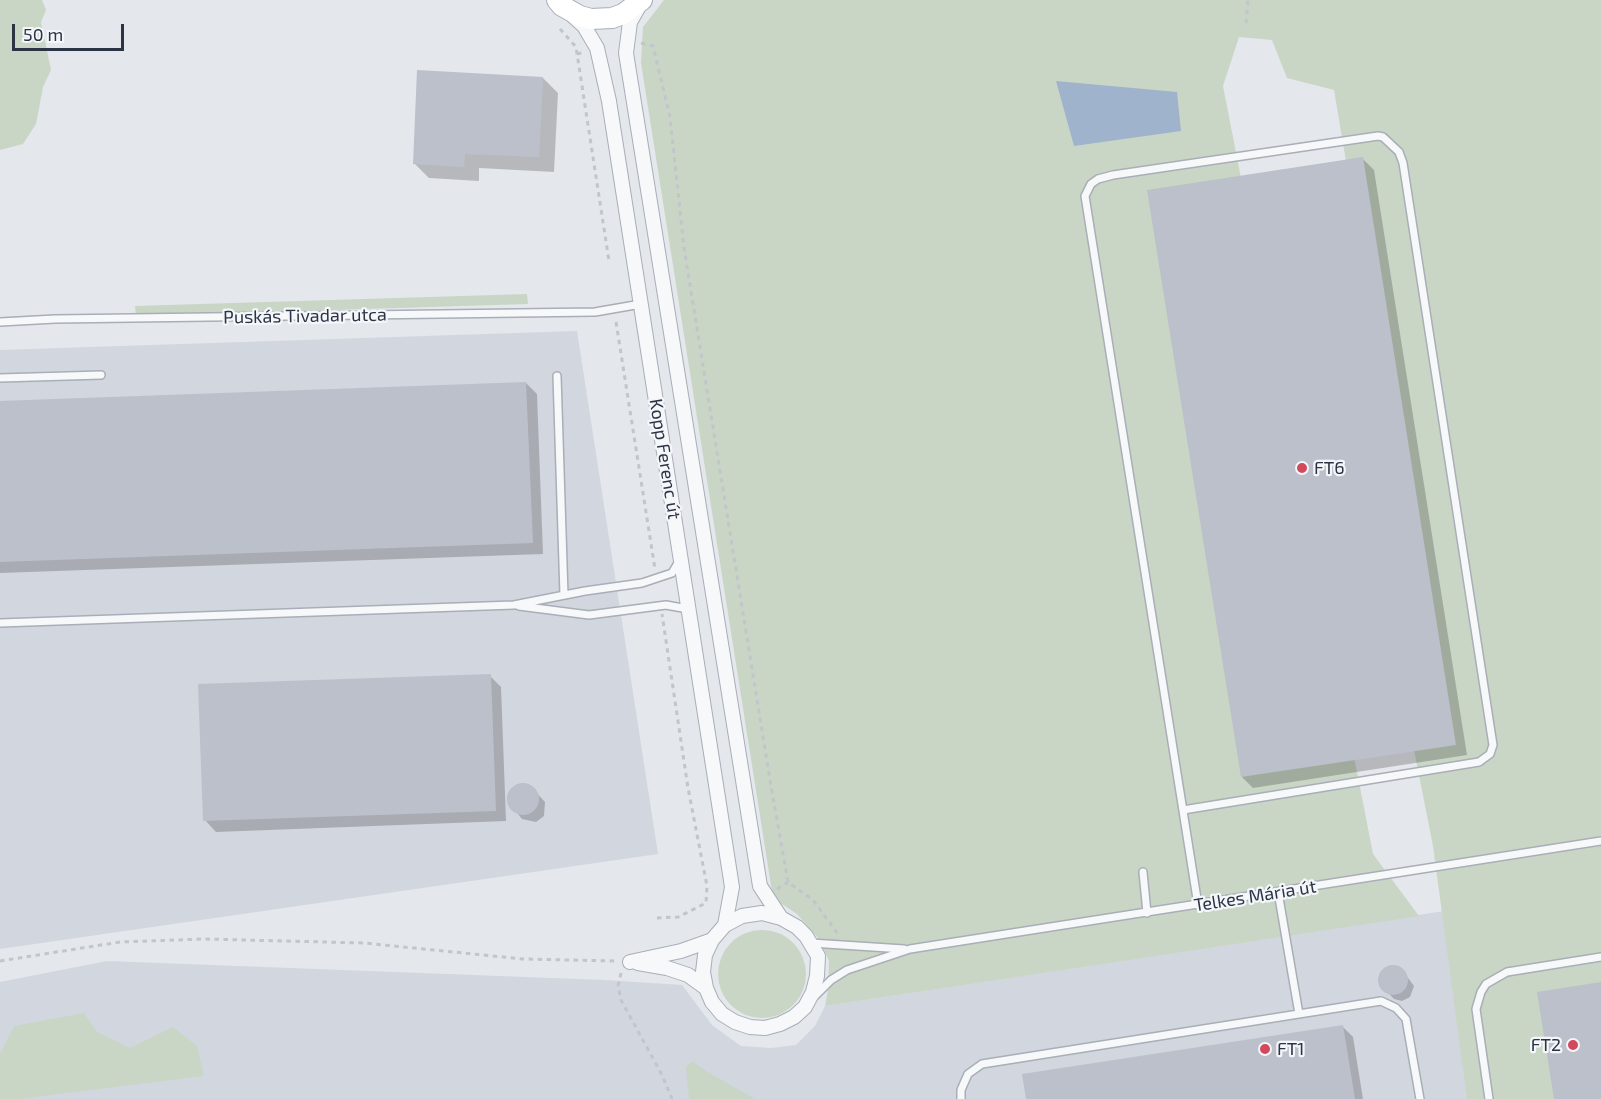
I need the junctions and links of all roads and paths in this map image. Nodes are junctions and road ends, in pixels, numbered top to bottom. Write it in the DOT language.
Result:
graph roads {
  1 [pos="642,0"];
  2 [pos="1248,0"];
  3 [pos="559,3"];
  4 [pos="1246,23"];
  5 [pos="560,29"];
  6 [pos="644,43"];
  7 [pos="609,261"];
  8 [pos="640,304"];
  9 [pos="0,322"];
  10 [pos="616,322"];
  11 [pos="101,375"];
  12 [pos="557,376"];
  13 [pos="0,378"];
  14 [pos="680,557"];
  15 [pos="657,579"];
  16 [pos="564,595"];
  17 [pos="514,605"];
  18 [pos="661,605"];
  19 [pos="688,609"];
  20 [pos="0,623"];
  21 [pos="1183,810"];
  22 [pos="1601,841"];
  23 [pos="1143,872"];
  24 [pos="1278,892"];
  25 [pos="1198,905"];
  26 [pos="1147,912"];
  27 [pos="657,918"];
  28 [pos="781,918"];
  29 [pos="725,925"];
  30 [pos="712,940"];
  31 [pos="811,943"];
  32 [pos="842,946"];
  33 [pos="910,949"];
  34 [pos="1601,957"];
  35 [pos="0,961"];
  36 [pos="630,962"];
  37 [pos="706,988"];
  38 [pos="805,1007"];
  39 [pos="1299,1014"];
  40 [pos="672,1099"];
  41 [pos="962,1099"];
  42 [pos="1420,1099"];
  43 [pos="1489,1099"];
  1 -- 3 [label="main road"];
  1 -- 28 [label="street, Kopp Ferenc út"];
  2 -- 4 [label="path"];
  3 -- 8 [label="street, Kopp Ferenc út"];
  5 -- 7 [label="path"];
  6 -- 32 [label="path"];
  8 -- 9 [label="lane, Puskás Tivadar utca"];
  8 -- 14 [label="street, Kopp Ferenc út"];
  10 -- 15 [label="path"];
  11 -- 13 [label="lane"];
  12 -- 16 [label="lane"];
  14 -- 15 [label="lane"];
  14 -- 19 [label="street, Kopp Ferenc út"];
  15 -- 16 [label="lane"];
  16 -- 17 [label="lane"];
  17 -- 18 [label="lane"];
  17 -- 20 [label="lane"];
  18 -- 19 [label="lane"];
  18 -- 27 [label="path"];
  19 -- 29 [label="street, Kopp Ferenc út"];
  21 -- 21 [label="lane"];
  21 -- 25 [label="lane"];
  22 -- 24 [label="lane, Telkes Mária út"];
  23 -- 26 [label="lane"];
  24 -- 25 [label="lane, Telkes Mária út"];
  24 -- 39 [label="lane"];
  25 -- 26 [label="lane, Telkes Mária út"];
  26 -- 33 [label="lane, Telkes Mária út"];
  28 -- 29 [label="street"];
  28 -- 31 [label="street"];
  29 -- 30 [label="street"];
  30 -- 36 [label="street"];
  30 -- 37 [label="street"];
  31 -- 32 [label="lane"];
  31 -- 38 [label="street"];
  32 -- 33 [label="lane"];
  33 -- 38 [label="lane"];
  34 -- 43 [label="lane"];
  35 -- 36 [label="path"];
  36 -- 37 [label="street"];
  36 -- 40 [label="path"];
  37 -- 38 [label="street"];
  39 -- 41 [label="lane"];
  39 -- 42 [label="lane"];
}
